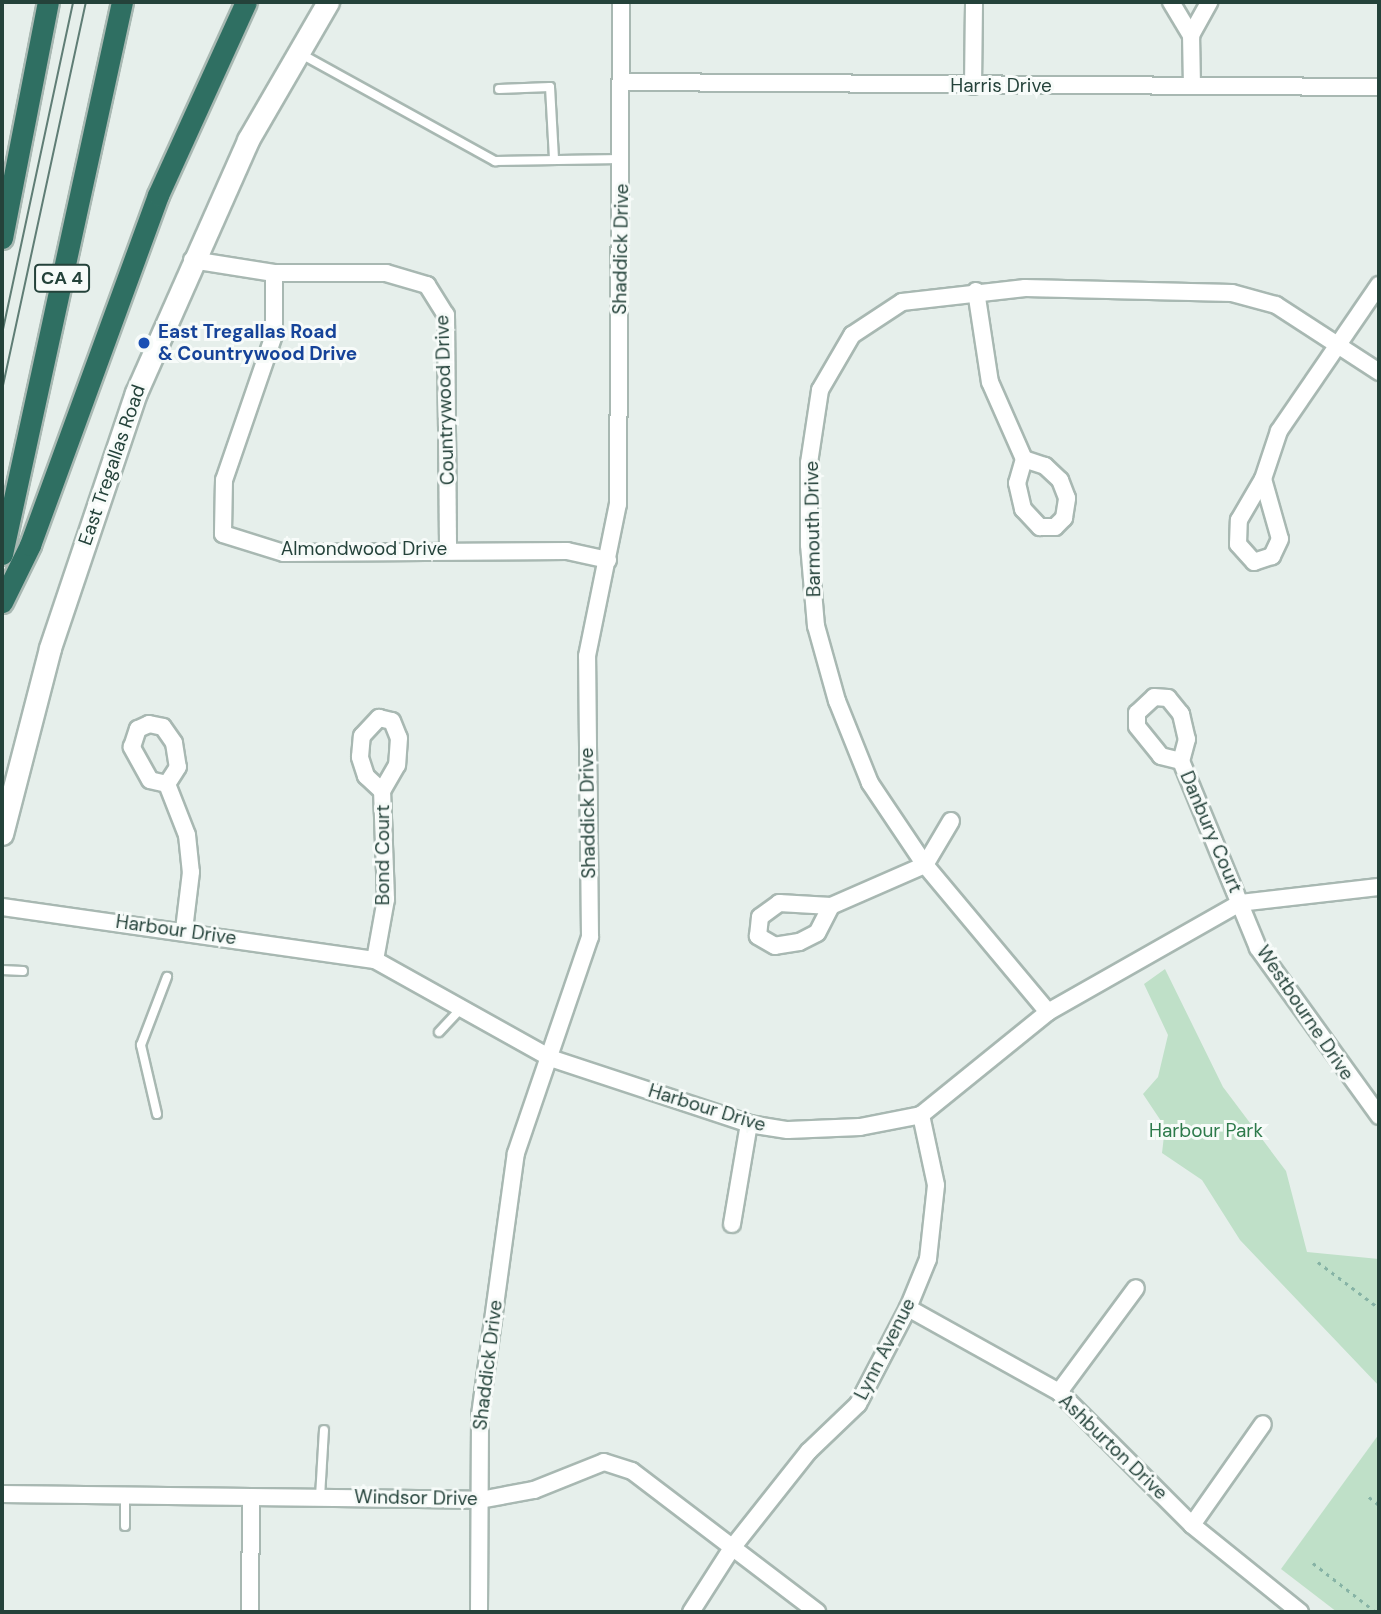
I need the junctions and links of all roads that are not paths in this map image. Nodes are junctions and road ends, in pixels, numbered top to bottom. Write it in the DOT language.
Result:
graph roads {
  1 [pos="48,2"];
  2 [pos="122,2"];
  3 [pos="246,2"];
  4 [pos="328,2"];
  5 [pos="621,2"];
  6 [pos="974,2"];
  7 [pos="1171,2"];
  8 [pos="1209,2"];
  9 [pos="1191,35"];
  10 [pos="299,52"];
  11 [pos="623,82"];
  12 [pos="973,86"];
  13 [pos="1192,86"];
  14 [pos="1379,88"];
  15 [pos="499,89"];
  16 [pos="554,159"];
  17 [pos="622,159"];
  18 [pos="2,238"];
  19 [pos="192,260"];
  20 [pos="274,273"];
  21 [pos="1379,285"];
  22 [pos="975,291"];
  23 [pos="1340,344"];
  24 [pos="1379,372"];
  25 [pos="1024,459"];
  26 [pos="1263,479"];
  27 [pos="448,549"];
  28 [pos="2,554"];
  29 [pos="608,560"];
  30 [pos="2,601"];
  31 [pos="1181,761"];
  32 [pos="167,784"];
  33 [pos="383,791"];
  34 [pos="951,821"];
  35 [pos="2,834"];
  36 [pos="925,865"];
  37 [pos="1379,887"];
  38 [pos="1240,903"];
  39 [pos="831,906"];
  40 [pos="2,907"];
  41 [pos="184,930"];
  42 [pos="375,960"];
  43 [pos="2,970"];
  44 [pos="23,971"];
  45 [pos="167,977"];
  46 [pos="461,1008"];
  47 [pos="1048,1012"];
  48 [pos="439,1032"];
  49 [pos="550,1058"];
  50 [pos="157,1114"];
  51 [pos="921,1115"];
  52 [pos="1379,1116"];
  53 [pos="749,1124"];
  54 [pos="732,1224"];
  55 [pos="1136,1287"];
  56 [pos="908,1308"];
  57 [pos="1059,1392"];
  58 [pos="1262,1424"];
  59 [pos="324,1430"];
  60 [pos="2,1493"];
  61 [pos="125,1496"];
  62 [pos="320,1497"];
  63 [pos="251,1499"];
  64 [pos="480,1500"];
  65 [pos="1192,1525"];
  66 [pos="125,1526"];
  67 [pos="732,1548"];
  68 [pos="250,1612"];
  69 [pos="479,1612"];
  70 [pos="691,1612"];
  71 [pos="817,1612"];
  72 [pos="1300,1612"];
  1 -- 18 [label="highway"];
  2 -- 28 [label="highway, CA 4"];
  3 -- 30 [label="highway"];
  4 -- 10 [label="street, East Tregallas Road"];
  5 -- 11 [label="street, Shaddick Drive"];
  6 -- 12 [label="street"];
  7 -- 9 [label="street"];
  8 -- 9 [label="street"];
  9 -- 13 [label="street"];
  10 -- 16 [label="lane"];
  10 -- 19 [label="street, East Tregallas Road"];
  11 -- 12 [label="street, Harris Drive"];
  11 -- 17 [label="street, Shaddick Drive"];
  12 -- 13 [label="street, Harris Drive"];
  13 -- 14 [label="street, Harris Drive"];
  15 -- 16 [label="lane"];
  16 -- 17 [label="lane"];
  17 -- 29 [label="street, Shaddick Drive"];
  19 -- 20 [label="street, Countrywood Drive"];
  19 -- 35 [label="street, East Tregallas Road"];
  20 -- 27 [label="street, Countrywood Drive"];
  20 -- 27 [label="street, Almondwood Drive"];
  21 -- 23 [label="street"];
  22 -- 23 [label="street, Barmouth Drive"];
  22 -- 25 [label="street"];
  22 -- 36 [label="street, Barmouth Drive"];
  23 -- 24 [label="street, Barmouth Drive"];
  23 -- 26 [label="street"];
  27 -- 29 [label="street, Almondwood Drive"];
  29 -- 49 [label="street, Shaddick Drive"];
  31 -- 38 [label="street, Danbury Court"];
  32 -- 41 [label="street"];
  33 -- 42 [label="street, Bond Court"];
  34 -- 36 [label="street"];
  36 -- 39 [label="street"];
  36 -- 47 [label="street, Barmouth Drive"];
  37 -- 38 [label="street, Harbour Drive"];
  38 -- 47 [label="street, Harbour Drive"];
  38 -- 52 [label="street, Westbourne Drive"];
  40 -- 41 [label="street, Harbour Drive"];
  41 -- 42 [label="street, Harbour Drive"];
  42 -- 46 [label="street, Harbour Drive"];
  43 -- 44 [label="lane"];
  45 -- 50 [label="lane"];
  46 -- 48 [label="lane"];
  46 -- 49 [label="street, Harbour Drive"];
  47 -- 51 [label="street, Harbour Drive"];
  49 -- 53 [label="street, Harbour Drive"];
  49 -- 64 [label="street, Shaddick Drive"];
  51 -- 53 [label="street, Harbour Drive"];
  51 -- 56 [label="street, Lynn Avenue"];
  53 -- 54 [label="street"];
  55 -- 57 [label="street"];
  56 -- 57 [label="street, Ashburton Drive"];
  56 -- 67 [label="street, Lynn Avenue"];
  57 -- 65 [label="street, Ashburton Drive"];
  58 -- 65 [label="street"];
  59 -- 62 [label="lane"];
  60 -- 61 [label="street, Windsor Drive"];
  61 -- 63 [label="street, Windsor Drive"];
  61 -- 66 [label="lane"];
  62 -- 63 [label="street, Windsor Drive"];
  62 -- 64 [label="street, Windsor Drive"];
  63 -- 68 [label="street"];
  64 -- 67 [label="street, Windsor Drive"];
  64 -- 69 [label="street, Shaddick Drive"];
  65 -- 72 [label="street, Ashburton Drive"];
  67 -- 70 [label="street, Lynn Avenue"];
  67 -- 71 [label="street, Windsor Drive"];
}
